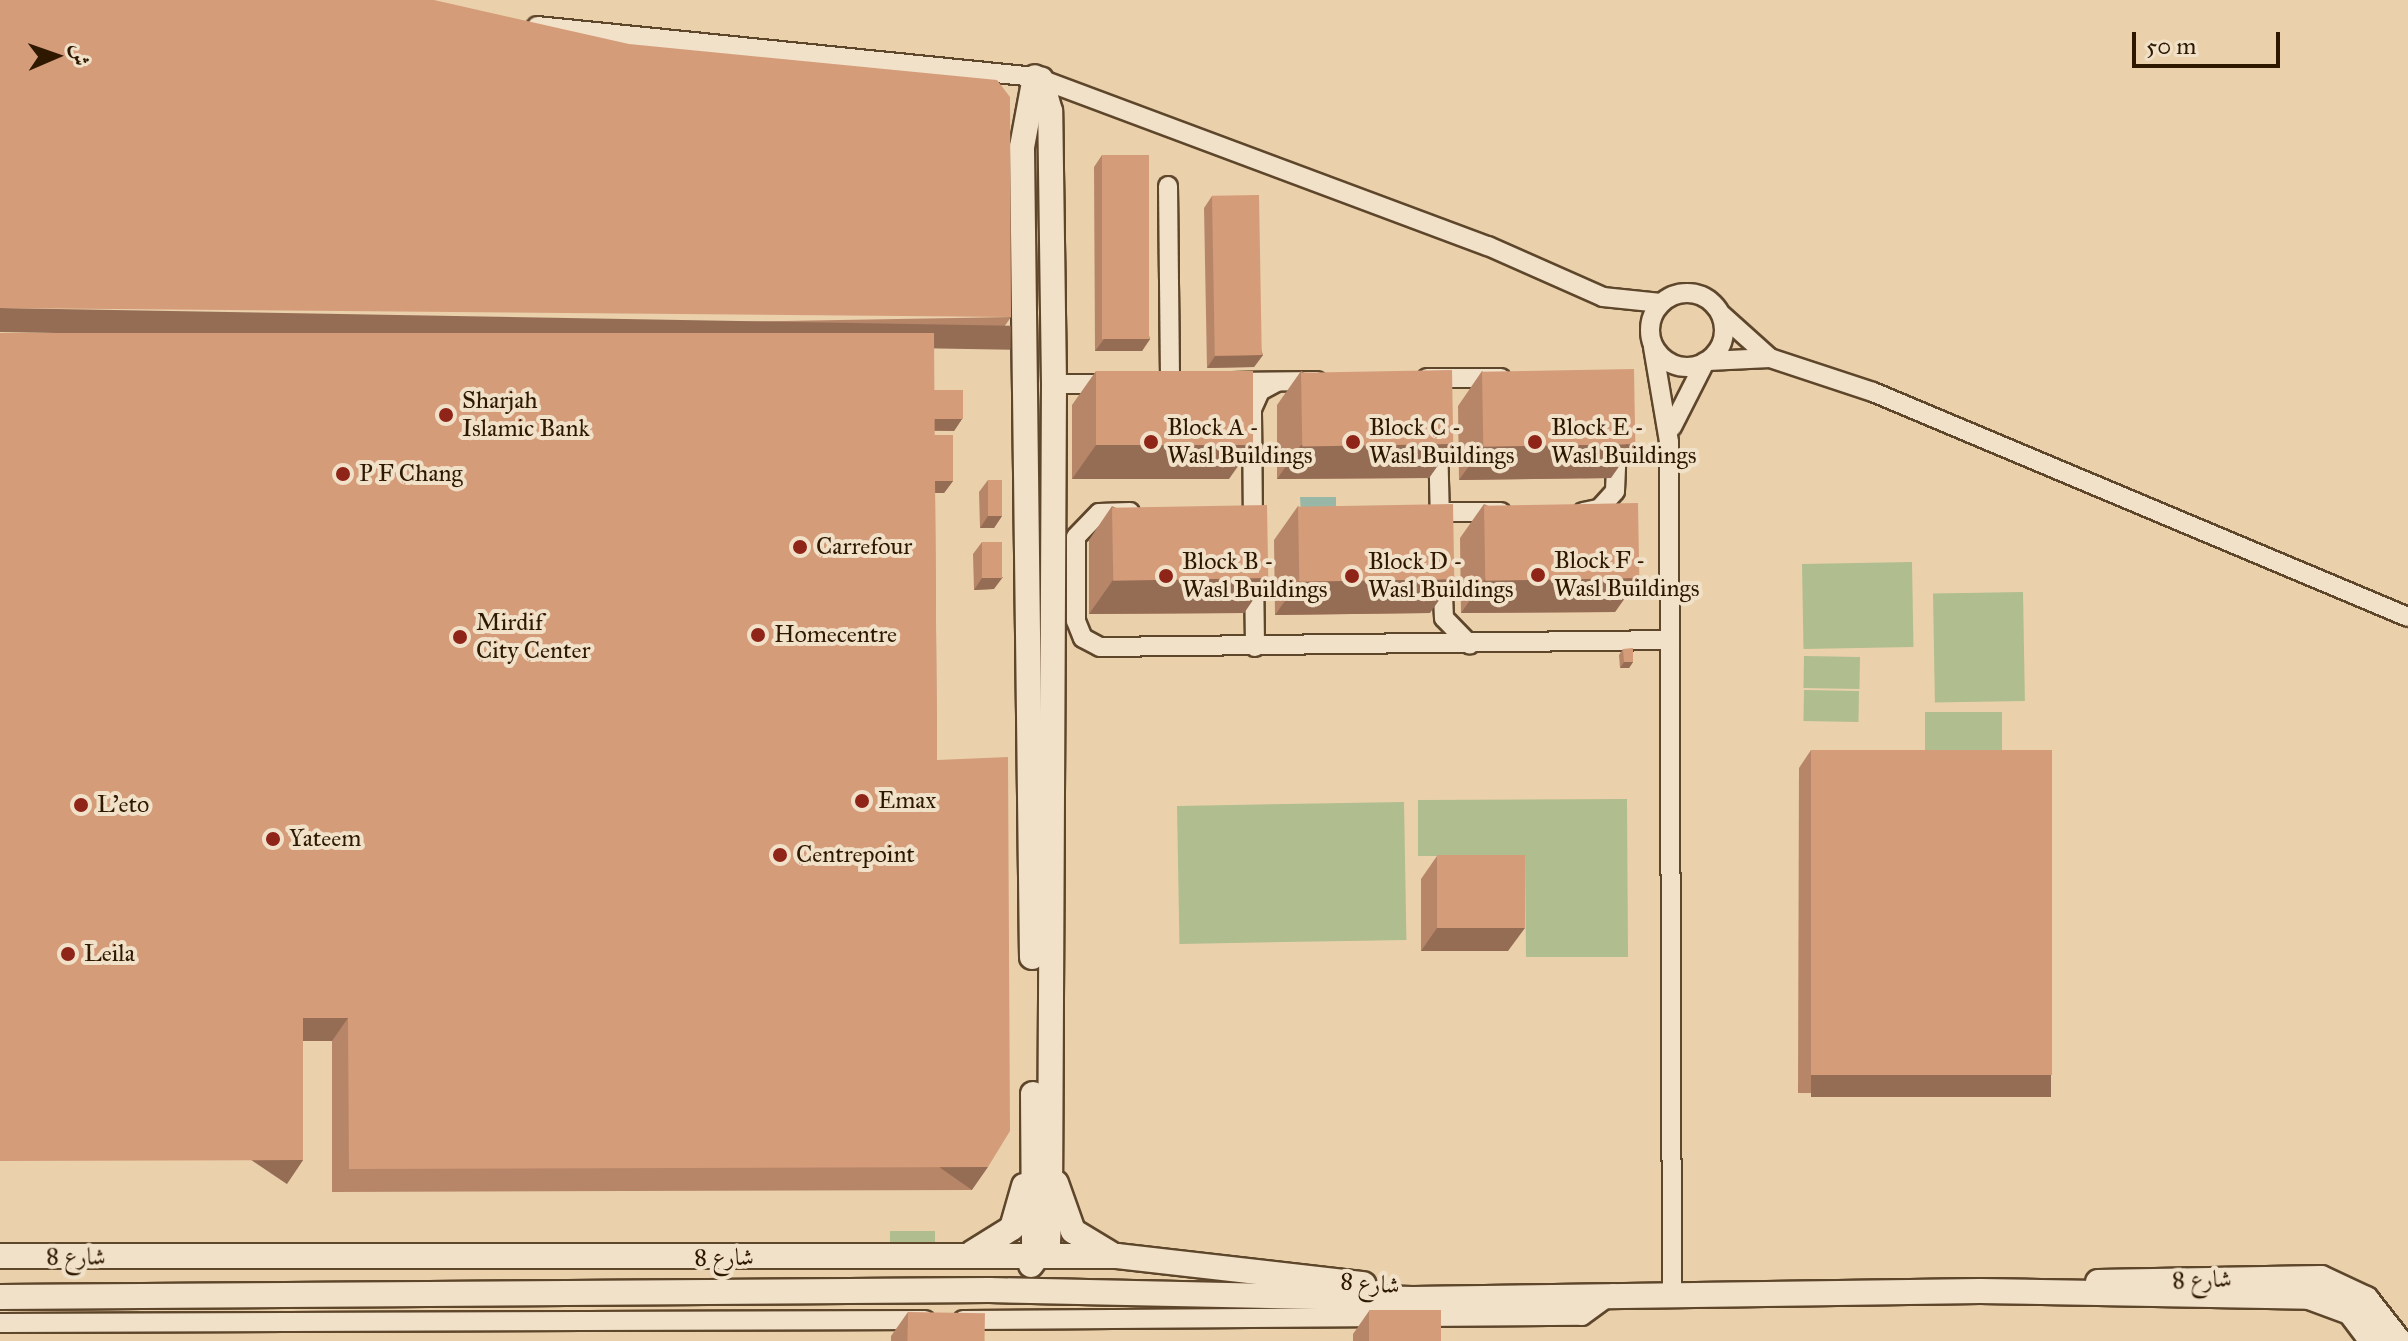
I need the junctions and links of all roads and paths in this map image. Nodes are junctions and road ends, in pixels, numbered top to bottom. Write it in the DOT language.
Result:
graph roads {
  1 [pos="515,24"];
  2 [pos="1038,78"];
  3 [pos="1168,186"];
  4 [pos="1661,303"];
  5 [pos="1720,313"];
  6 [pos="1653,347"];
  7 [pos="1025,355"];
  8 [pos="1770,358"];
  9 [pos="1707,362"];
  10 [pos="1528,378"];
  11 [pos="1405,379"];
  12 [pos="1341,380"];
  13 [pos="1277,382"];
  14 [pos="1170,383"];
  15 [pos="1216,383"];
  16 [pos="1054,384"];
  17 [pos="1126,384"];
  18 [pos="1438,423"];
  19 [pos="1616,425"];
  20 [pos="1669,442"];
  21 [pos="1158,511"];
  22 [pos="1440,512"];
  23 [pos="1528,512"];
  24 [pos="1557,512"];
  25 [pos="1051,541"];
  26 [pos="2408,617"];
  27 [pos="1444,618"];
  28 [pos="1670,640"];
  29 [pos="1470,645"];
  30 [pos="1417,646"];
  31 [pos="1255,647"];
  32 [pos="1027,668"];
  33 [pos="1051,802"];
  34 [pos="1040,1153"];
  35 [pos="0,1256"];
  36 [pos="1117,1256"];
  37 [pos="960,1257"];
  38 [pos="1037,1257"];
  39 [pos="638,1258"];
  40 [pos="1980,1291"];
  41 [pos="867,1292"];
  42 [pos="1063,1292"];
  43 [pos="1614,1293"];
  44 [pos="1672,1293"];
  45 [pos="546,1294"];
  46 [pos="1445,1295"];
  47 [pos="0,1297"];
  48 [pos="0,1323"];
  49 [pos="2372,1341"];
  50 [pos="2399,1341"];
  1 -- 2 [label="street"];
  2 -- 4 [label="street"];
  2 -- 7 [label="street"];
  2 -- 16 [label="street"];
  3 -- 14 [label="street"];
  4 -- 5 [label="street"];
  4 -- 6 [label="street"];
  5 -- 8 [label="street"];
  5 -- 9 [label="street"];
  6 -- 9 [label="street"];
  6 -- 20 [label="street"];
  7 -- 25 [label="street"];
  7 -- 32 [label="street"];
  8 -- 9 [label="street"];
  8 -- 26 [label="street"];
  9 -- 20 [label="street"];
  10 -- 11 [label="street"];
  12 -- 13 [label="street"];
  13 -- 15 [label="street"];
  13 -- 31 [label="street"];
  16 -- 17 [label="street"];
  16 -- 25 [label="street"];
  18 -- 22 [label="street"];
  19 -- 24 [label="street"];
  20 -- 28 [label="street"];
  21 -- 31 [label="street"];
  22 -- 23 [label="street"];
  22 -- 27 [label="street"];
  25 -- 33 [label="street"];
  27 -- 29 [label="street"];
  27 -- 30 [label="street"];
  28 -- 29 [label="street"];
  28 -- 44 [label="street"];
  29 -- 30 [label="street"];
  30 -- 31 [label="street"];
  32 -- 33 [label="street"];
  32 -- 34 [label="street"];
  33 -- 34 [label="street"];
  34 -- 36 [label="street"];
  34 -- 37 [label="street"];
  34 -- 38 [label="street"];
  35 -- 39 [label="street, شارع 8"];
  36 -- 38 [label="street, شارع 8"];
  36 -- 46 [label="street, شارع 8"];
  37 -- 38 [label="street, شارع 8"];
  37 -- 39 [label="street, شارع 8"];
  38 -- 41 [label="street"];
  38 -- 42 [label="street"];
  39 -- 45 [label="street"];
  40 -- 44 [label="street, شارع 8"];
  40 -- 49 [label="street, شارع 8"];
  40 -- 50 [label="street, شارع 8"];
  41 -- 42 [label="street, شارع 8"];
  41 -- 45 [label="street, شارع 8"];
  42 -- 46 [label="street, شارع 8"];
  43 -- 44 [label="street, شارع 8"];
  43 -- 46 [label="street, شارع 8"];
  43 -- 48 [label="street"];
  45 -- 47 [label="street, شارع 8"];
}
